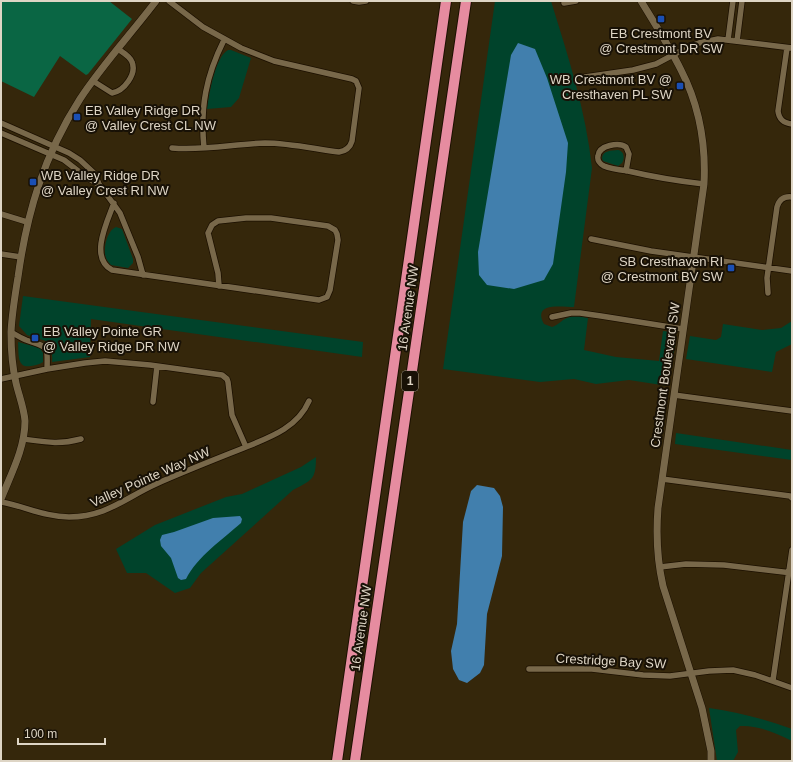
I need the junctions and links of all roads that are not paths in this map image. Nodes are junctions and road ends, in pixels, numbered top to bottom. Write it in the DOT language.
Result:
graph roads {
  1 [pos="156,1"];
  2 [pos="169,1"];
  3 [pos="353,1"];
  4 [pos="366,1"];
  5 [pos="446,1"];
  6 [pos="466,1"];
  7 [pos="576,1"];
  8 [pos="641,1"];
  9 [pos="733,1"];
  10 [pos="742,1"];
  11 [pos="564,3"];
  12 [pos="224,40"];
  13 [pos="728,40"];
  14 [pos="736,41"];
  15 [pos="789,48"];
  16 [pos="118,49"];
  17 [pos="673,55"];
  18 [pos="585,77"];
  19 [pos="93,81"];
  20 [pos="1,123"];
  21 [pos="792,124"];
  22 [pos="1,133"];
  23 [pos="54,146"];
  24 [pos="172,148"];
  25 [pos="204,148"];
  26 [pos="50,154"];
  27 [pos="626,171"];
  28 [pos="99,184"];
  29 [pos="704,184"];
  30 [pos="792,197"];
  31 [pos="114,203"];
  32 [pos="1,214"];
  33 [pos="27,222"];
  34 [pos="591,239"];
  35 [pos="1,254"];
  36 [pos="21,257"];
  37 [pos="694,258"];
  38 [pos="768,268"];
  39 [pos="792,272"];
  40 [pos="143,275"];
  41 [pos="219,286"];
  42 [pos="768,293"];
  43 [pos="552,317"];
  44 [pos="683,329"];
  45 [pos="11,332"];
  46 [pos="157,366"];
  47 [pos="47,369"];
  48 [pos="15,375"];
  49 [pos="1,379"];
  50 [pos="674,395"];
  51 [pos="309,401"];
  52 [pos="153,402"];
  53 [pos="792,411"];
  54 [pos="23,439"];
  55 [pos="81,439"];
  56 [pos="246,447"];
  57 [pos="662,479"];
  58 [pos="792,498"];
  59 [pos="1,500"];
  60 [pos="792,550"];
  61 [pos="660,567"];
  62 [pos="791,573"];
  63 [pos="529,668"];
  64 [pos="691,674"];
  65 [pos="772,680"];
  66 [pos="792,688"];
  67 [pos="337,761"];
  68 [pos="355,761"];
  69 [pos="711,761"];
  1 -- 16 [label="street"];
  2 -- 12 [label="street"];
  3 -- 4 [label="street"];
  5 -- 67 [label="highway, 16 Avenue NW / 1"];
  6 -- 68 [label="highway, 16 Avenue NW / 1"];
  7 -- 11 [label="street"];
  8 -- 17 [label="street, Crestmont Boulevard SW"];
  9 -- 13 [label="street"];
  10 -- 14 [label="street"];
  12 -- 25 [label="street"];
  12 -- 25 [label="street"];
  13 -- 14 [label="street"];
  13 -- 17 [label="street"];
  14 -- 15 [label="street"];
  15 -- 21 [label="street"];
  16 -- 19 [label="street"];
  16 -- 19 [label="street"];
  17 -- 18 [label="street"];
  17 -- 29 [label="street, Crestmont Boulevard SW"];
  19 -- 23 [label="street"];
  20 -- 23 [label="street"];
  22 -- 26 [label="street"];
  23 -- 26 [label="street"];
  23 -- 28 [label="street"];
  24 -- 25 [label="street"];
  26 -- 28 [label="street"];
  26 -- 33 [label="street"];
  27 -- 27 [label="street"];
  27 -- 29 [label="street"];
  28 -- 31 [label="street"];
  29 -- 37 [label="street, Crestmont Boulevard SW"];
  30 -- 38 [label="street"];
  31 -- 40 [label="street"];
  31 -- 40 [label="street"];
  32 -- 33 [label="street"];
  33 -- 36 [label="street"];
  34 -- 37 [label="street"];
  35 -- 36 [label="street"];
  36 -- 45 [label="street"];
  37 -- 38 [label="street"];
  37 -- 44 [label="street, Crestmont Boulevard SW"];
  38 -- 39 [label="street"];
  38 -- 42 [label="street"];
  40 -- 41 [label="street"];
  41 -- 41 [label="street"];
  43 -- 44 [label="street"];
  44 -- 50 [label="street, Crestmont Boulevard SW"];
  45 -- 47 [label="street"];
  45 -- 48 [label="street"];
  46 -- 47 [label="street"];
  46 -- 52 [label="street"];
  46 -- 56 [label="street"];
  47 -- 48 [label="street"];
  48 -- 49 [label="street"];
  48 -- 54 [label="street"];
  50 -- 53 [label="street"];
  50 -- 57 [label="street, Crestmont Boulevard SW"];
  51 -- 56 [label="street, Valley Pointe Way NW"];
  54 -- 55 [label="street"];
  54 -- 59 [label="street"];
  56 -- 59 [label="street, Valley Pointe Way NW"];
  57 -- 58 [label="street"];
  57 -- 61 [label="street, Crestmont Boulevard SW"];
  60 -- 62 [label="street"];
  61 -- 62 [label="street"];
  61 -- 64 [label="street, Crestmont Boulevard SW"];
  62 -- 65 [label="street"];
  63 -- 64 [label="street, Crestridge Bay SW"];
  64 -- 65 [label="street, Crestridge Bay SW"];
  64 -- 69 [label="street, Crestmont Boulevard SW"];
  65 -- 66 [label="street, Crestridge Bay SW"];
}
